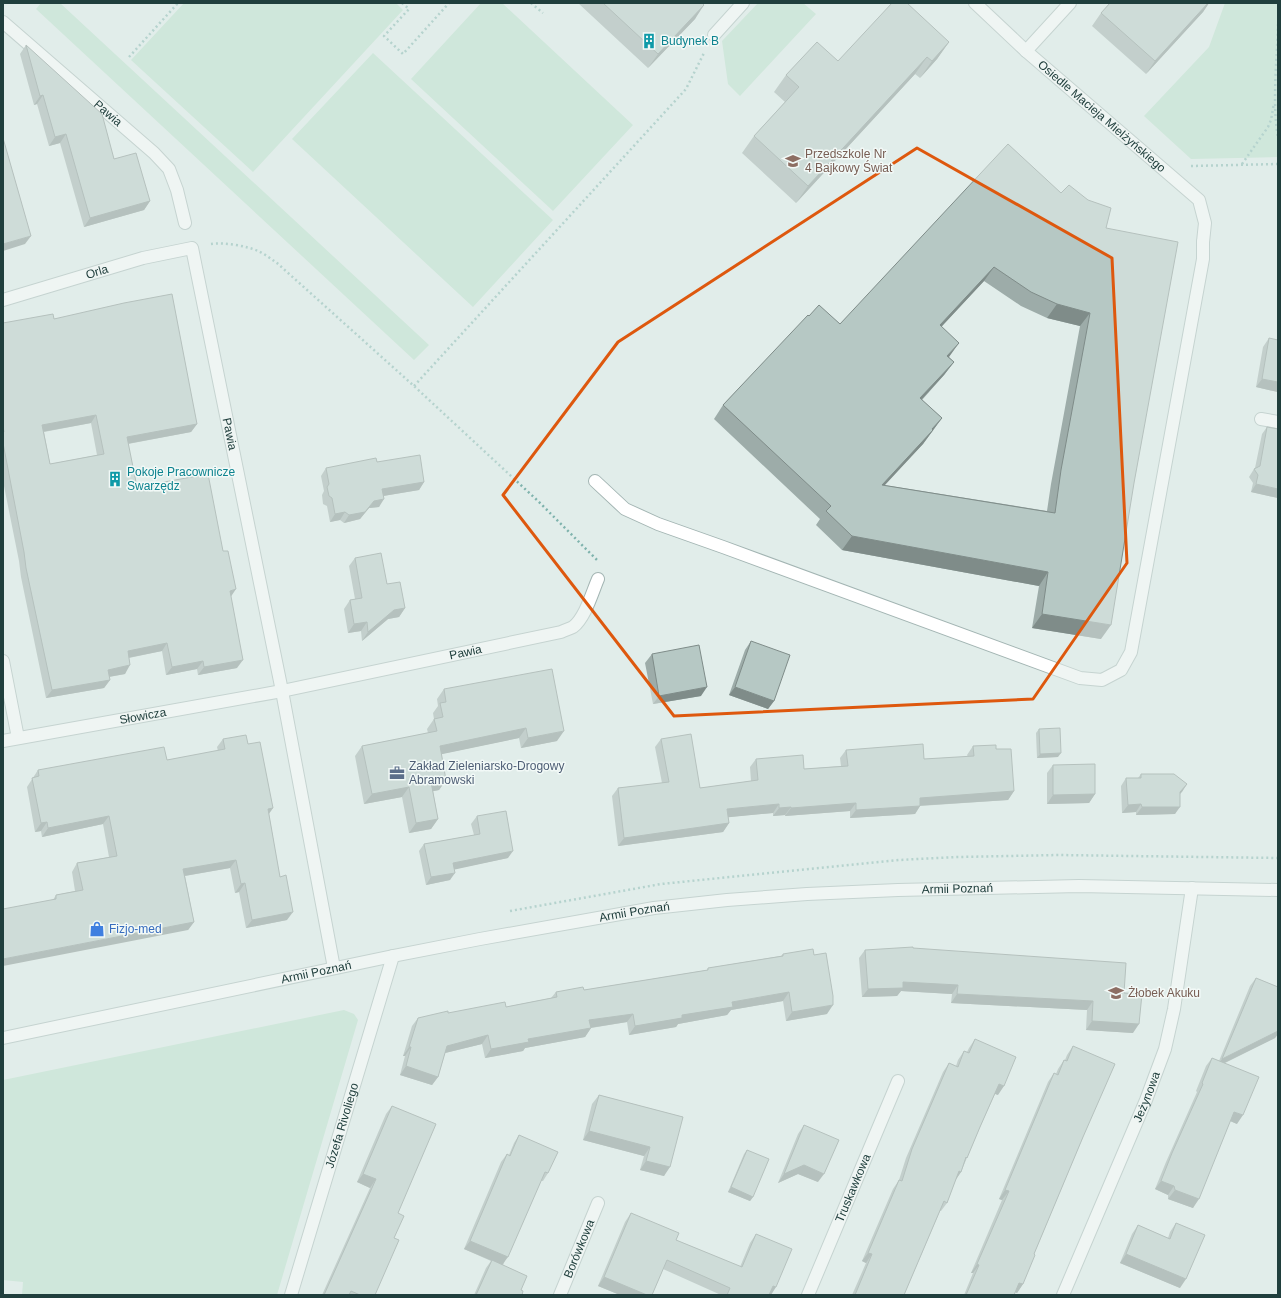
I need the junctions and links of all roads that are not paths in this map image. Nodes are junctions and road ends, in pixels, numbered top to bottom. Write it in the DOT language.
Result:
graph roads {
  1 [pos="742,3"];
  2 [pos="975,3"];
  3 [pos="1070,3"];
  4 [pos="3,22"];
  5 [pos="714,34"];
  6 [pos="1026,51"];
  7 [pos="185,223"];
  8 [pos="192,248"];
  9 [pos="3,300"];
  10 [pos="1261,419"];
  11 [pos="1278,422"];
  12 [pos="595,482"];
  13 [pos="598,580"];
  14 [pos="3,661"];
  15 [pos="282,691"];
  16 [pos="18,738"];
  17 [pos="3,741"];
  18 [pos="1192,888"];
  19 [pos="1278,890"];
  20 [pos="393,956"];
  21 [pos="334,968"];
  22 [pos="3,1038"];
  23 [pos="898,1081"];
  24 [pos="598,1203"];
  25 [pos="292,1295"];
  26 [pos="560,1295"];
  27 [pos="808,1295"];
  28 [pos="1063,1295"];
  1 -- 5 [label="street"];
  2 -- 6 [label="street, Osiedle Macieja Mielżyńskiego"];
  3 -- 6 [label="street"];
  4 -- 7 [label="street, Pawia"];
  6 -- 12 [label="street, Osiedle Macieja Mielżyńskiego"];
  8 -- 9 [label="street, Orla"];
  8 -- 15 [label="street, Pawia"];
  10 -- 11 [label="street"];
  13 -- 15 [label="street, Pawia"];
  14 -- 16 [label="street"];
  15 -- 16 [label="street, Słowicza"];
  15 -- 21 [label="street, Pawia"];
  16 -- 17 [label="street, Słowicza"];
  18 -- 19 [label="street, Armii Poznań"];
  18 -- 20 [label="street, Armii Poznań"];
  18 -- 28 [label="street, Jeżynowa"];
  20 -- 21 [label="street, Armii Poznań"];
  20 -- 25 [label="street, Józefa Rivoliego"];
  21 -- 22 [label="street, Armii Poznań"];
  23 -- 27 [label="street, Truskawkowa"];
  24 -- 26 [label="street, Borówkowa"];
}
